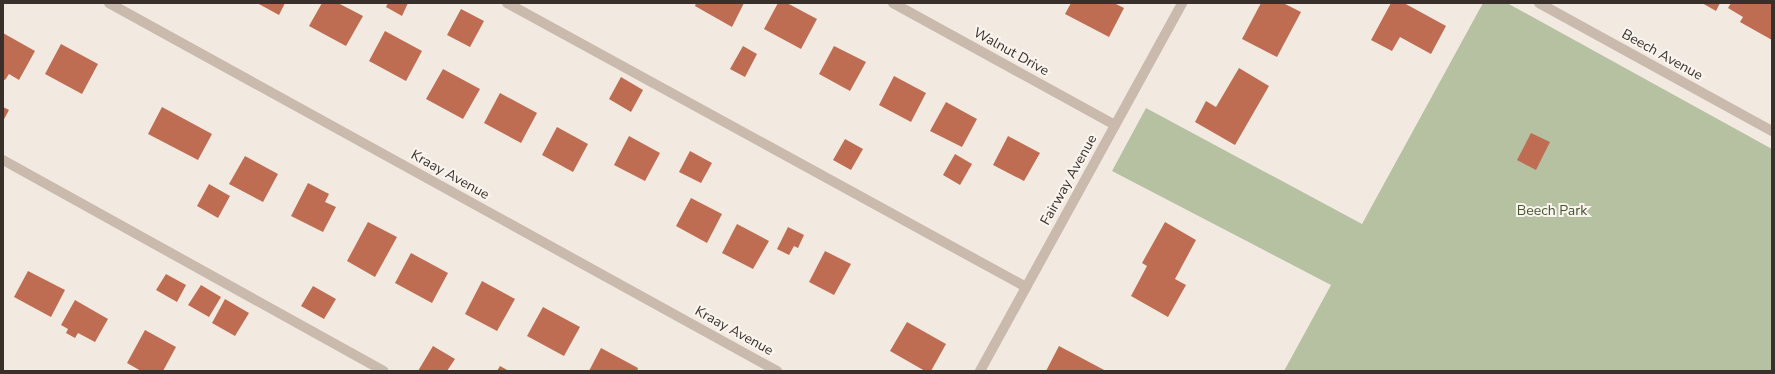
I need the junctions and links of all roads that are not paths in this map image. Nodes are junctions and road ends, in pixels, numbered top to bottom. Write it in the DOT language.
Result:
graph roads {
  1 [pos="110,3"];
  2 [pos="507,3"];
  3 [pos="893,3"];
  4 [pos="1182,3"];
  5 [pos="1539,3"];
  6 [pos="1115,125"];
  7 [pos="1772,131"];
  8 [pos="3,160"];
  9 [pos="1026,287"];
  10 [pos="383,371"];
  11 [pos="777,371"];
  12 [pos="980,371"];
  1 -- 11 [label="street, Kraay Avenue"];
  2 -- 9 [label="street"];
  3 -- 6 [label="street, Walnut Drive"];
  4 -- 6 [label="street, Fairway Avenue"];
  5 -- 7 [label="street, Beech Avenue"];
  6 -- 9 [label="street, Fairway Avenue"];
  8 -- 10 [label="street"];
  9 -- 12 [label="street, Fairway Avenue"];
}
